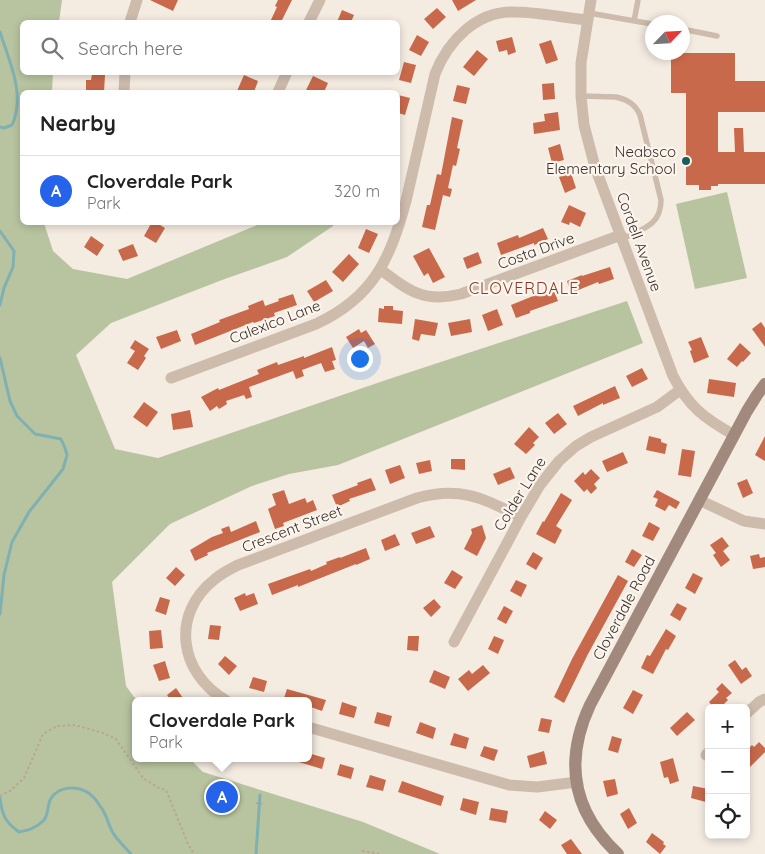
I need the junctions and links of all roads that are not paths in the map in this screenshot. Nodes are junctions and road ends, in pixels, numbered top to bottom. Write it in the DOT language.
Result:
graph roads {
  1 [pos="137,0"];
  2 [pos="320,0"];
  3 [pos="591,0"];
  4 [pos="638,0"];
  5 [pos="588,17"];
  6 [pos="131,20"];
  7 [pos="310,20"];
  8 [pos="634,21"];
  9 [pos="645,23"];
  10 [pos="690,31"];
  11 [pos="717,36"];
  12 [pos="125,75"];
  13 [pos="286,75"];
  14 [pos="124,90"];
  15 [pos="279,90"];
  16 [pos="581,96"];
  17 [pos="400,220"];
  18 [pos="398,225"];
  19 [pos="621,237"];
  20 [pos="380,269"];
  21 [pos="171,378"];
  22 [pos="765,384"];
  23 [pos="680,390"];
  24 [pos="734,435"];
  25 [pos="699,500"];
  26 [pos="521,517"];
  27 [pos="765,524"];
  28 [pos="454,642"];
  29 [pos="221,697"];
  30 [pos="765,699"];
  31 [pos="750,710"];
  32 [pos="312,728"];
  33 [pos="577,782"];
  34 [pos="618,854"];
  1 -- 6 [label="street"];
  2 -- 7 [label="street"];
  3 -- 5 [label="street, Cordell Avenue"];
  4 -- 8 [label="lane"];
  5 -- 8 [label="lane"];
  5 -- 16 [label="street, Cordell Avenue"];
  5 -- 17 [label="street, Calexico Lane"];
  8 -- 9 [label="lane"];
  10 -- 11 [label="lane"];
  12 -- 14 [label="street"];
  13 -- 15 [label="street"];
  16 -- 19 [label="street, Cordell Avenue"];
  16 -- 19 [label="lane"];
  18 -- 20 [label="street, Calexico Lane"];
  19 -- 20 [label="street, Costa Drive"];
  19 -- 23 [label="street, Cordell Avenue"];
  20 -- 21 [label="street, Calexico Lane"];
  22 -- 24 [label="street, Cloverdale Road"];
  23 -- 24 [label="street, Cordell Avenue"];
  23 -- 26 [label="street, Colder Lane"];
  24 -- 25 [label="street, Cloverdale Road"];
  25 -- 27 [label="street"];
  25 -- 33 [label="street, Cloverdale Road"];
  26 -- 28 [label="street, Colder Lane"];
  26 -- 29 [label="street, Crescent Street"];
  30 -- 31 [label="street"];
  32 -- 33 [label="street"];
  33 -- 34 [label="street, Cloverdale Road"];
}
